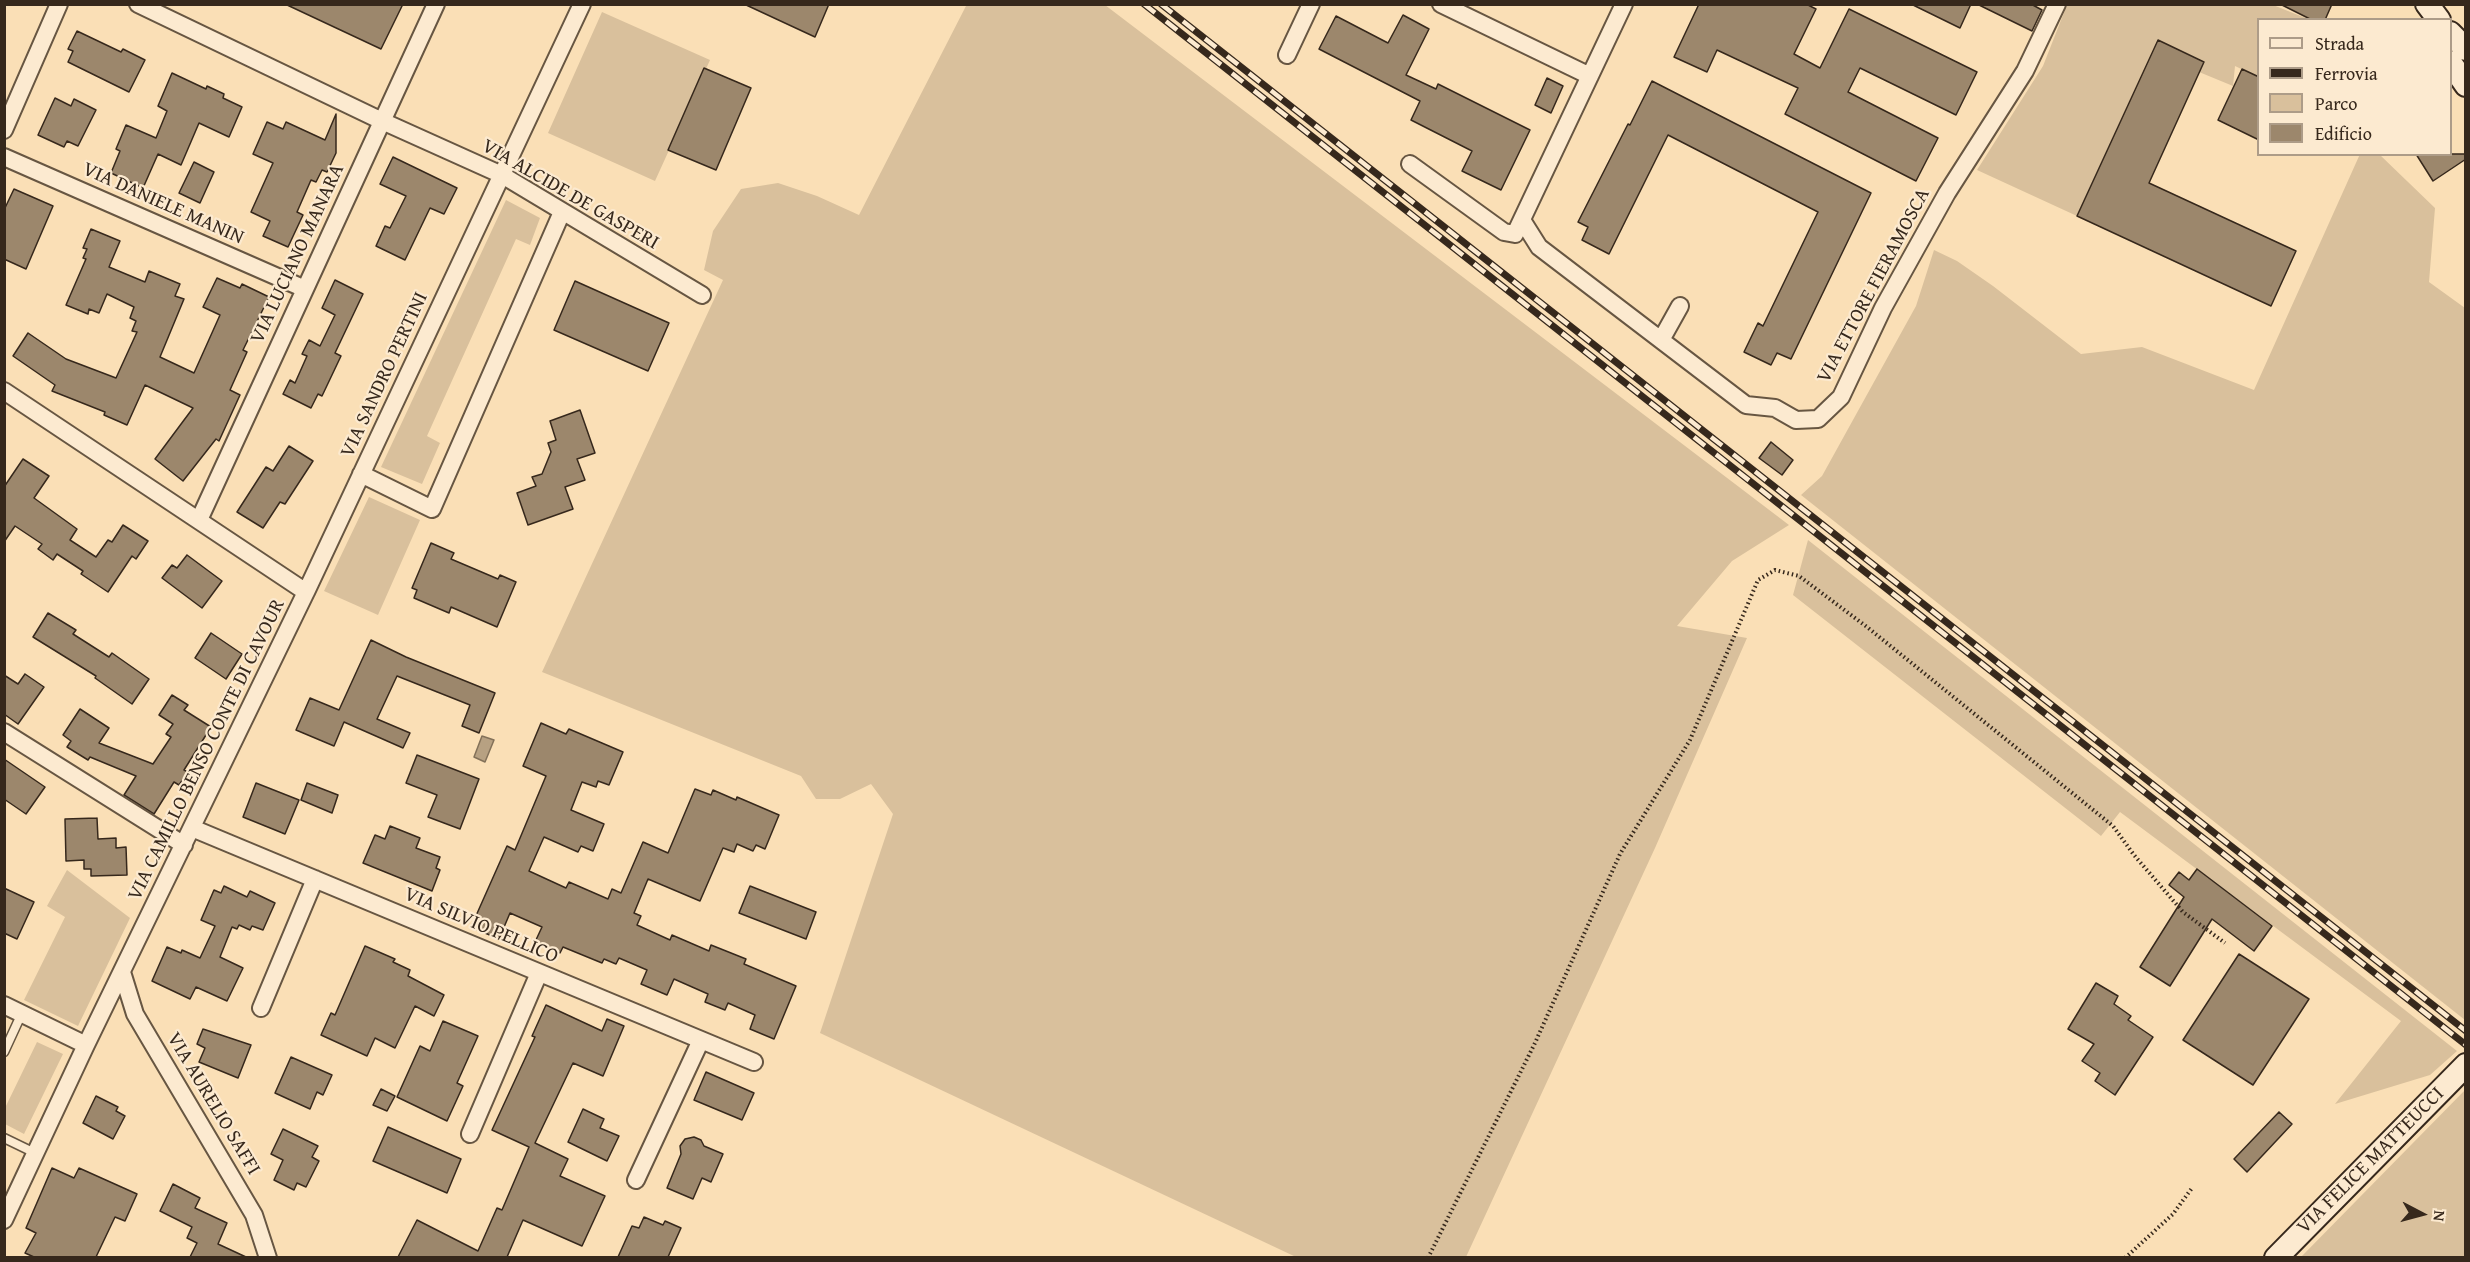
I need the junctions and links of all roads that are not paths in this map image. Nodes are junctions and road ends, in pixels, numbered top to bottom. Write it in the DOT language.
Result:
graph roads {
  1 [pos="59,4"];
  2 [pos="138,4"];
  3 [pos="436,4"];
  4 [pos="582,4"];
  5 [pos="1311,4"];
  6 [pos="1441,4"];
  7 [pos="1624,4"];
  8 [pos="2415,4"];
  9 [pos="2427,4"];
  10 [pos="2055,5"];
  11 [pos="2423,18"];
  12 [pos="2438,18"];
  13 [pos="2452,34"];
  14 [pos="2466,49"];
  15 [pos="1287,55"];
  16 [pos="1590,76"];
  17 [pos="382,121"];
  18 [pos="4,130"];
  19 [pos="4,157"];
  20 [pos="1410,164"];
  21 [pos="502,175"];
  22 [pos="562,212"];
  23 [pos="1522,220"];
  24 [pos="305,289"];
  25 [pos="702,295"];
  26 [pos="1680,306"];
  27 [pos="1661,340"];
  28 [pos="4,391"];
  29 [pos="361,474"];
  30 [pos="199,520"];
  31 [pos="306,592"];
  32 [pos="4,732"];
  33 [pos="192,828"];
  34 [pos="184,845"];
  35 [pos="315,879"];
  36 [pos="122,972"];
  37 [pos="539,973"];
  38 [pos="4,1005"];
  39 [pos="261,1008"];
  40 [pos="22,1013"];
  41 [pos="701,1040"];
  42 [pos="86,1045"];
  43 [pos="4,1052"];
  44 [pos="754,1062"];
  45 [pos="2466,1065"];
  46 [pos="470,1134"];
  47 [pos="4,1138"];
  48 [pos="35,1153"];
  49 [pos="636,1180"];
  50 [pos="4,1220"];
  51 [pos="268,1257"];
  52 [pos="2276,1257"];
  1 -- 18 [label="street"];
  2 -- 17 [label="street, VIA ALCIDE DE GASPERI"];
  3 -- 17 [label="street, VIA LUCIANO MANARA"];
  4 -- 21 [label="street, VIA SANDRO PERTINI"];
  5 -- 15 [label="street"];
  6 -- 16 [label="street"];
  7 -- 16 [label="street"];
  8 -- 11 [label="main road"];
  9 -- 12 [label="main road"];
  10 -- 27 [label="street, VIA ETTORE FIERAMOSCA"];
  13 -- 14 [label="main road"];
  16 -- 23 [label="street"];
  17 -- 21 [label="street, VIA ALCIDE DE GASPERI"];
  17 -- 24 [label="street, VIA LUCIANO MANARA"];
  19 -- 24 [label="street, VIA DANIELE MANIN"];
  20 -- 23 [label="street"];
  21 -- 22 [label="street, VIA ALCIDE DE GASPERI"];
  21 -- 29 [label="street, VIA SANDRO PERTINI"];
  22 -- 25 [label="street, VIA ALCIDE DE GASPERI"];
  22 -- 29 [label="street"];
  23 -- 27 [label="street, VIA ETTORE FIERAMOSCA"];
  24 -- 30 [label="street, VIA LUCIANO MANARA"];
  26 -- 27 [label="street"];
  28 -- 30 [label="street, VIA CAMILLO BENSO CONTE DI CAVOUR"];
  29 -- 31 [label="street, VIA SANDRO PERTINI"];
  30 -- 31 [label="street, VIA CAMILLO BENSO CONTE DI CAVOUR"];
  31 -- 33 [label="street, VIA CAMILLO BENSO CONTE DI CAVOUR"];
  32 -- 34 [label="street"];
  33 -- 34 [label="street, VIA CAMILLO BENSO CONTE DI CAVOUR"];
  33 -- 35 [label="street, VIA SILVIO PELLICO"];
  34 -- 36 [label="street, VIA CAMILLO BENSO CONTE DI CAVOUR"];
  35 -- 37 [label="street, VIA SILVIO PELLICO"];
  35 -- 39 [label="street"];
  36 -- 42 [label="street, VIA CAMILLO BENSO CONTE DI CAVOUR"];
  36 -- 51 [label="street, VIA AURELIO SAFFI"];
  37 -- 41 [label="street, VIA SILVIO PELLICO"];
  37 -- 46 [label="street"];
  38 -- 40 [label="street"];
  40 -- 42 [label="street"];
  40 -- 43 [label="lane"];
  41 -- 44 [label="street, VIA SILVIO PELLICO"];
  41 -- 49 [label="street"];
  42 -- 48 [label="street, VIA CAMILLO BENSO CONTE DI CAVOUR"];
  45 -- 52 [label="main road, VIA FELICE MATTEUCCI"];
  47 -- 48 [label="lane"];
  48 -- 50 [label="street, VIA CAMILLO BENSO CONTE DI CAVOUR"];
}
